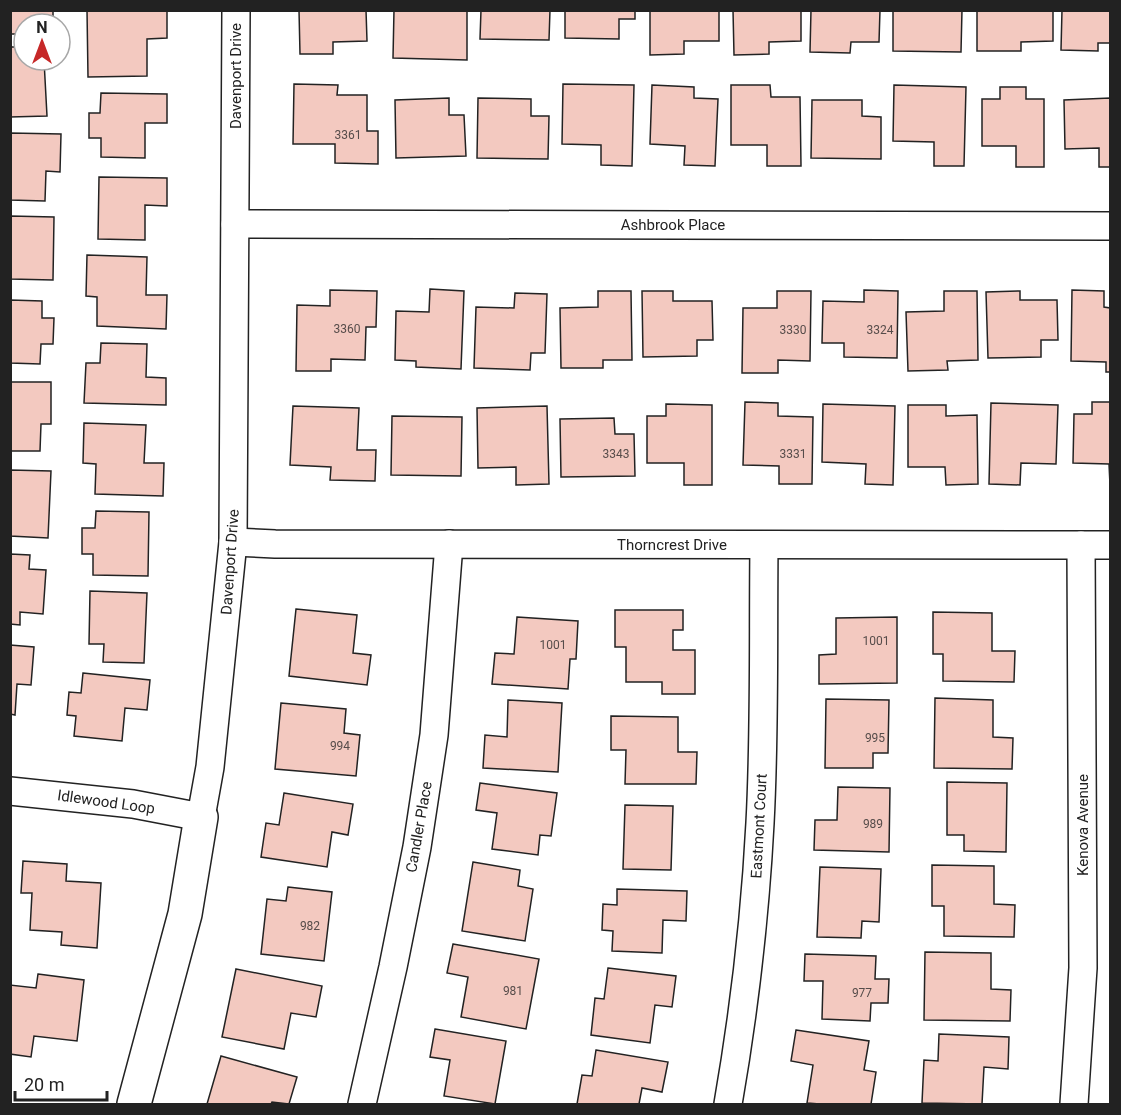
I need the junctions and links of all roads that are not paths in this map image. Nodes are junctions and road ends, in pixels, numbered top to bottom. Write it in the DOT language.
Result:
graph roads {
  1 [pos="236,10"];
  2 [pos="235,224"];
  3 [pos="1110,226"];
  4 [pos="233,542"];
  5 [pos="448,544"];
  6 [pos="764,545"];
  7 [pos="1081,545"];
  8 [pos="1110,545"];
  9 [pos="10,790"];
  10 [pos="201,817"];
  11 [pos="134,1104"];
  12 [pos="362,1104"];
  13 [pos="728,1104"];
  14 [pos="1074,1104"];
  1 -- 2 [label="street, Davenport Drive"];
  2 -- 3 [label="street, Ashbrook Place"];
  2 -- 4 [label="street, Davenport Drive"];
  4 -- 5 [label="street, Thorncrest Drive"];
  4 -- 10 [label="street, Davenport Drive"];
  5 -- 6 [label="street, Thorncrest Drive"];
  5 -- 12 [label="street, Candler Place"];
  6 -- 7 [label="street, Thorncrest Drive"];
  6 -- 13 [label="street, Eastmont Court"];
  7 -- 8 [label="street, Thorncrest Drive"];
  7 -- 14 [label="street, Kenova Avenue"];
  9 -- 10 [label="street, Idlewood Loop"];
  10 -- 11 [label="street, Davenport Drive"];
}
